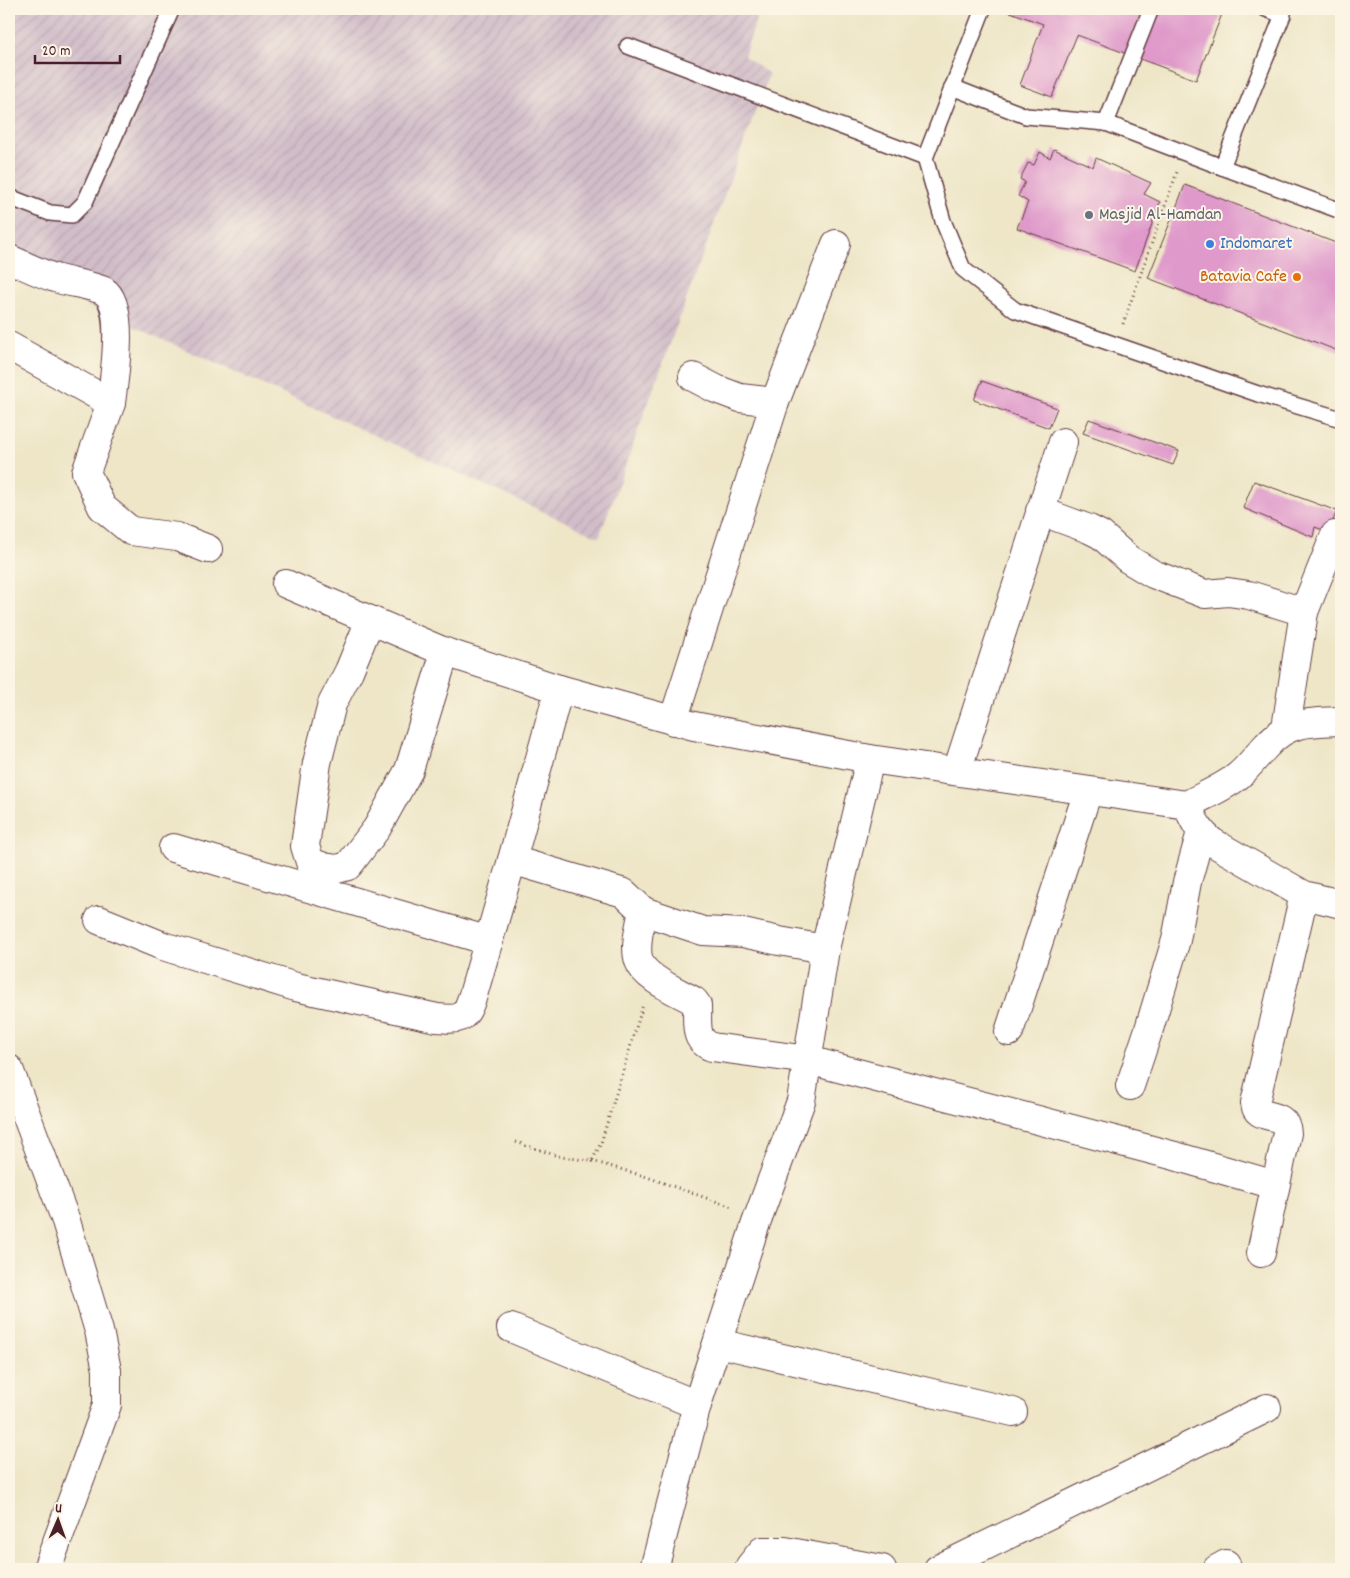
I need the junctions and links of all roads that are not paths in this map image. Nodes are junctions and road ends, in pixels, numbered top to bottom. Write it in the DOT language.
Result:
graph roads {
  1 [pos="172,9"];
  2 [pos="983,9"];
  3 [pos="1151,9"];
  4 [pos="1266,9"];
  5 [pos="628,46"];
  6 [pos="952,87"];
  7 [pos="1106,123"];
  8 [pos="925,158"];
  9 [pos="1222,167"];
  10 [pos="9,197"];
  11 [pos="1341,212"];
  12 [pos="836,244"];
  13 [pos="9,259"];
  14 [pos="9,346"];
  15 [pos="693,377"];
  16 [pos="775,402"];
  17 [pos="111,403"];
  18 [pos="1341,419"];
  19 [pos="1064,442"];
  20 [pos="1040,511"];
  21 [pos="1335,534"];
  22 [pos="208,549"];
  23 [pos="286,584"];
  24 [pos="1304,612"];
  25 [pos="370,620"];
  26 [pos="445,652"];
  27 [pos="559,689"];
  28 [pos="673,720"];
  29 [pos="1341,721"];
  30 [pos="1286,728"];
  31 [pos="870,759"];
  32 [pos="957,771"];
  33 [pos="1088,791"];
  34 [pos="1187,805"];
  35 [pos="1201,832"];
  36 [pos="173,848"];
  37 [pos="512,860"];
  38 [pos="1329,897"];
  39 [pos="642,911"];
  40 [pos="99,920"];
  41 [pos="488,941"];
  42 [pos="825,949"];
  43 [pos="1009,1032"];
  44 [pos="808,1060"];
  45 [pos="9,1070"];
  46 [pos="1130,1086"];
  47 [pos="1275,1185"];
  48 [pos="1261,1253"];
  49 [pos="511,1328"];
  50 [pos="718,1343"];
  51 [pos="697,1405"];
  52 [pos="1267,1408"];
  53 [pos="1013,1412"];
  54 [pos="47,1569"];
  55 [pos="654,1569"];
  56 [pos="749,1569"];
  57 [pos="882,1569"];
  58 [pos="938,1569"];
  1 -- 10 [label="lane"];
  2 -- 6 [label="lane"];
  3 -- 7 [label="lane"];
  4 -- 9 [label="lane"];
  5 -- 8 [label="lane"];
  6 -- 7 [label="lane"];
  6 -- 8 [label="lane"];
  7 -- 9 [label="lane"];
  8 -- 18 [label="lane"];
  9 -- 11 [label="lane"];
  12 -- 16 [label="street"];
  13 -- 17 [label="street"];
  14 -- 17 [label="street"];
  15 -- 16 [label="street"];
  16 -- 28 [label="street"];
  17 -- 22 [label="street"];
  19 -- 20 [label="street"];
  20 -- 24 [label="street"];
  20 -- 32 [label="street"];
  21 -- 24 [label="street"];
  23 -- 25 [label="street"];
  24 -- 30 [label="street"];
  25 -- 26 [label="street"];
  25 -- 26 [label="street"];
  26 -- 27 [label="street"];
  27 -- 28 [label="street"];
  27 -- 37 [label="street"];
  28 -- 31 [label="street"];
  29 -- 30 [label="street"];
  30 -- 34 [label="street"];
  31 -- 32 [label="street"];
  31 -- 42 [label="street"];
  32 -- 33 [label="street"];
  33 -- 34 [label="street"];
  33 -- 43 [label="street"];
  34 -- 35 [label="street"];
  35 -- 38 [label="street"];
  35 -- 46 [label="street"];
  36 -- 41 [label="street"];
  37 -- 39 [label="street"];
  37 -- 41 [label="street"];
  38 -- 47 [label="street"];
  39 -- 42 [label="street"];
  39 -- 44 [label="street"];
  40 -- 41 [label="street"];
  42 -- 44 [label="street"];
  44 -- 47 [label="street"];
  44 -- 50 [label="street"];
  45 -- 54 [label="street"];
  47 -- 48 [label="street"];
  49 -- 51 [label="street"];
  50 -- 51 [label="street"];
  50 -- 53 [label="street"];
  51 -- 55 [label="street"];
  52 -- 58 [label="street"];
  56 -- 57 [label="street"];
}
